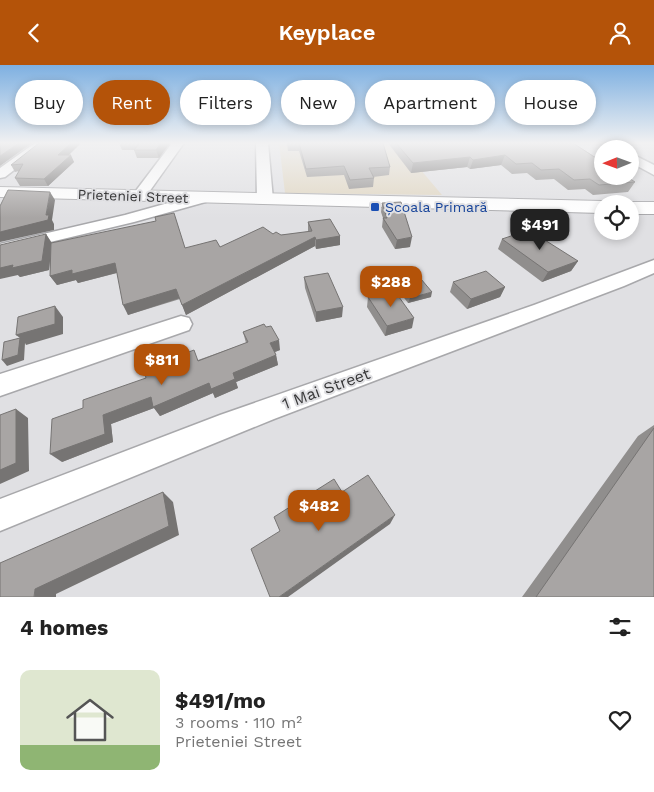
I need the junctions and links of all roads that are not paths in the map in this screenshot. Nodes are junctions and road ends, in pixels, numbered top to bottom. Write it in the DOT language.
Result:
graph roads {
  1 [pos="160,168"];
  2 [pos="263,168"];
  3 [pos="0,192"];
  4 [pos="139,197"];
  5 [pos="204,198"];
  6 [pos="265,200"];
  7 [pos="594,207"];
  8 [pos="639,208"];
  9 [pos="654,208"];
  10 [pos="0,249"];
  11 [pos="654,266"];
  12 [pos="181,324"];
  13 [pos="0,385"];
  14 [pos="0,515"];
  1 -- 4 [label="street"];
  2 -- 6 [label="street"];
  3 -- 4 [label="street, Prieteniei Street"];
  4 -- 5 [label="street, Prieteniei Street"];
  5 -- 6 [label="street, Prieteniei Street"];
  5 -- 10 [label="street"];
  6 -- 7 [label="street, Prieteniei Street"];
  8 -- 9 [label="street"];
  11 -- 14 [label="street, 1 Mai Street"];
  12 -- 13 [label="street"];
}
